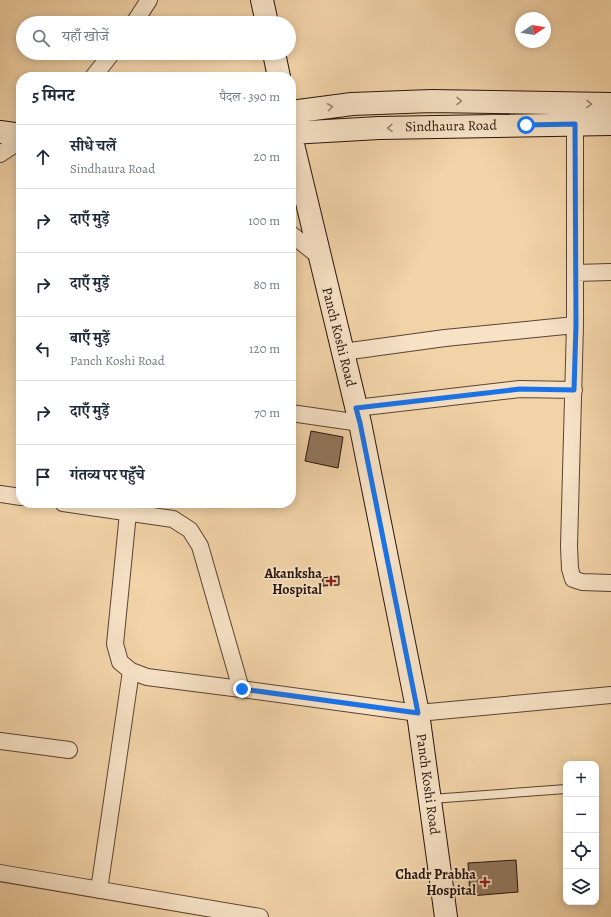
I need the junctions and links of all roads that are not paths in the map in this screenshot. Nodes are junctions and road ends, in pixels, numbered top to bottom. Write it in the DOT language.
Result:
graph roads {
  1 [pos="150,0"];
  2 [pos="262,0"];
  3 [pos="139,16"];
  4 [pos="265,16"];
  5 [pos="106,60"];
  6 [pos="275,60"];
  7 [pos="97,72"];
  8 [pos="278,72"];
  9 [pos="611,104"];
  10 [pos="296,111"];
  11 [pos="575,124"];
  12 [pos="611,124"];
  13 [pos="0,132"];
  14 [pos="16,134"];
  15 [pos="296,134"];
  16 [pos="16,143"];
  17 [pos="0,154"];
  18 [pos="296,155"];
  19 [pos="296,238"];
  20 [pos="320,257"];
  21 [pos="611,272"];
  22 [pos="575,273"];
  23 [pos="576,325"];
  24 [pos="343,352"];
  25 [pos="574,390"];
  26 [pos="296,413"];
  27 [pos="358,415"];
  28 [pos="0,494"];
  29 [pos="16,496"];
  30 [pos="96,508"];
  31 [pos="128,513"];
  32 [pos="611,583"];
  33 [pos="131,671"];
  34 [pos="242,689"];
  35 [pos="611,695"];
  36 [pos="418,713"];
  37 [pos="0,741"];
  38 [pos="69,750"];
  39 [pos="563,789"];
  40 [pos="430,799"];
  41 [pos="0,873"];
  42 [pos="99,890"];
  43 [pos="260,917"];
  44 [pos="446,917"];
  1 -- 3 [label="street"];
  2 -- 4 [label="street"];
  5 -- 7 [label="street"];
  6 -- 8 [label="street"];
  10 -- 9 [label="street, one-way"];
  11 -- 12 [label="street, Sindhaura Road"];
  11 -- 15 [label="street, Sindhaura Road, one-way"];
  11 -- 22 [label="street"];
  13 -- 14 [label="street"];
  16 -- 17 [label="street"];
  18 -- 20 [label="street, Panch Koshi Road"];
  19 -- 20 [label="street"];
  20 -- 24 [label="street, Panch Koshi Road"];
  21 -- 22 [label="street"];
  22 -- 23 [label="street"];
  23 -- 24 [label="street"];
  23 -- 25 [label="street"];
  24 -- 27 [label="street, Panch Koshi Road"];
  25 -- 27 [label="street"];
  25 -- 32 [label="street"];
  26 -- 27 [label="street"];
  27 -- 36 [label="street, Panch Koshi Road"];
  28 -- 29 [label="street"];
  30 -- 31 [label="street"];
  31 -- 33 [label="street"];
  31 -- 34 [label="street"];
  33 -- 34 [label="street"];
  33 -- 42 [label="street"];
  34 -- 36 [label="street"];
  35 -- 36 [label="street"];
  36 -- 40 [label="street, Panch Koshi Road"];
  37 -- 38 [label="street"];
  39 -- 40 [label="lane"];
  40 -- 44 [label="street, Panch Koshi Road"];
  41 -- 42 [label="street"];
  42 -- 43 [label="street"];
}
